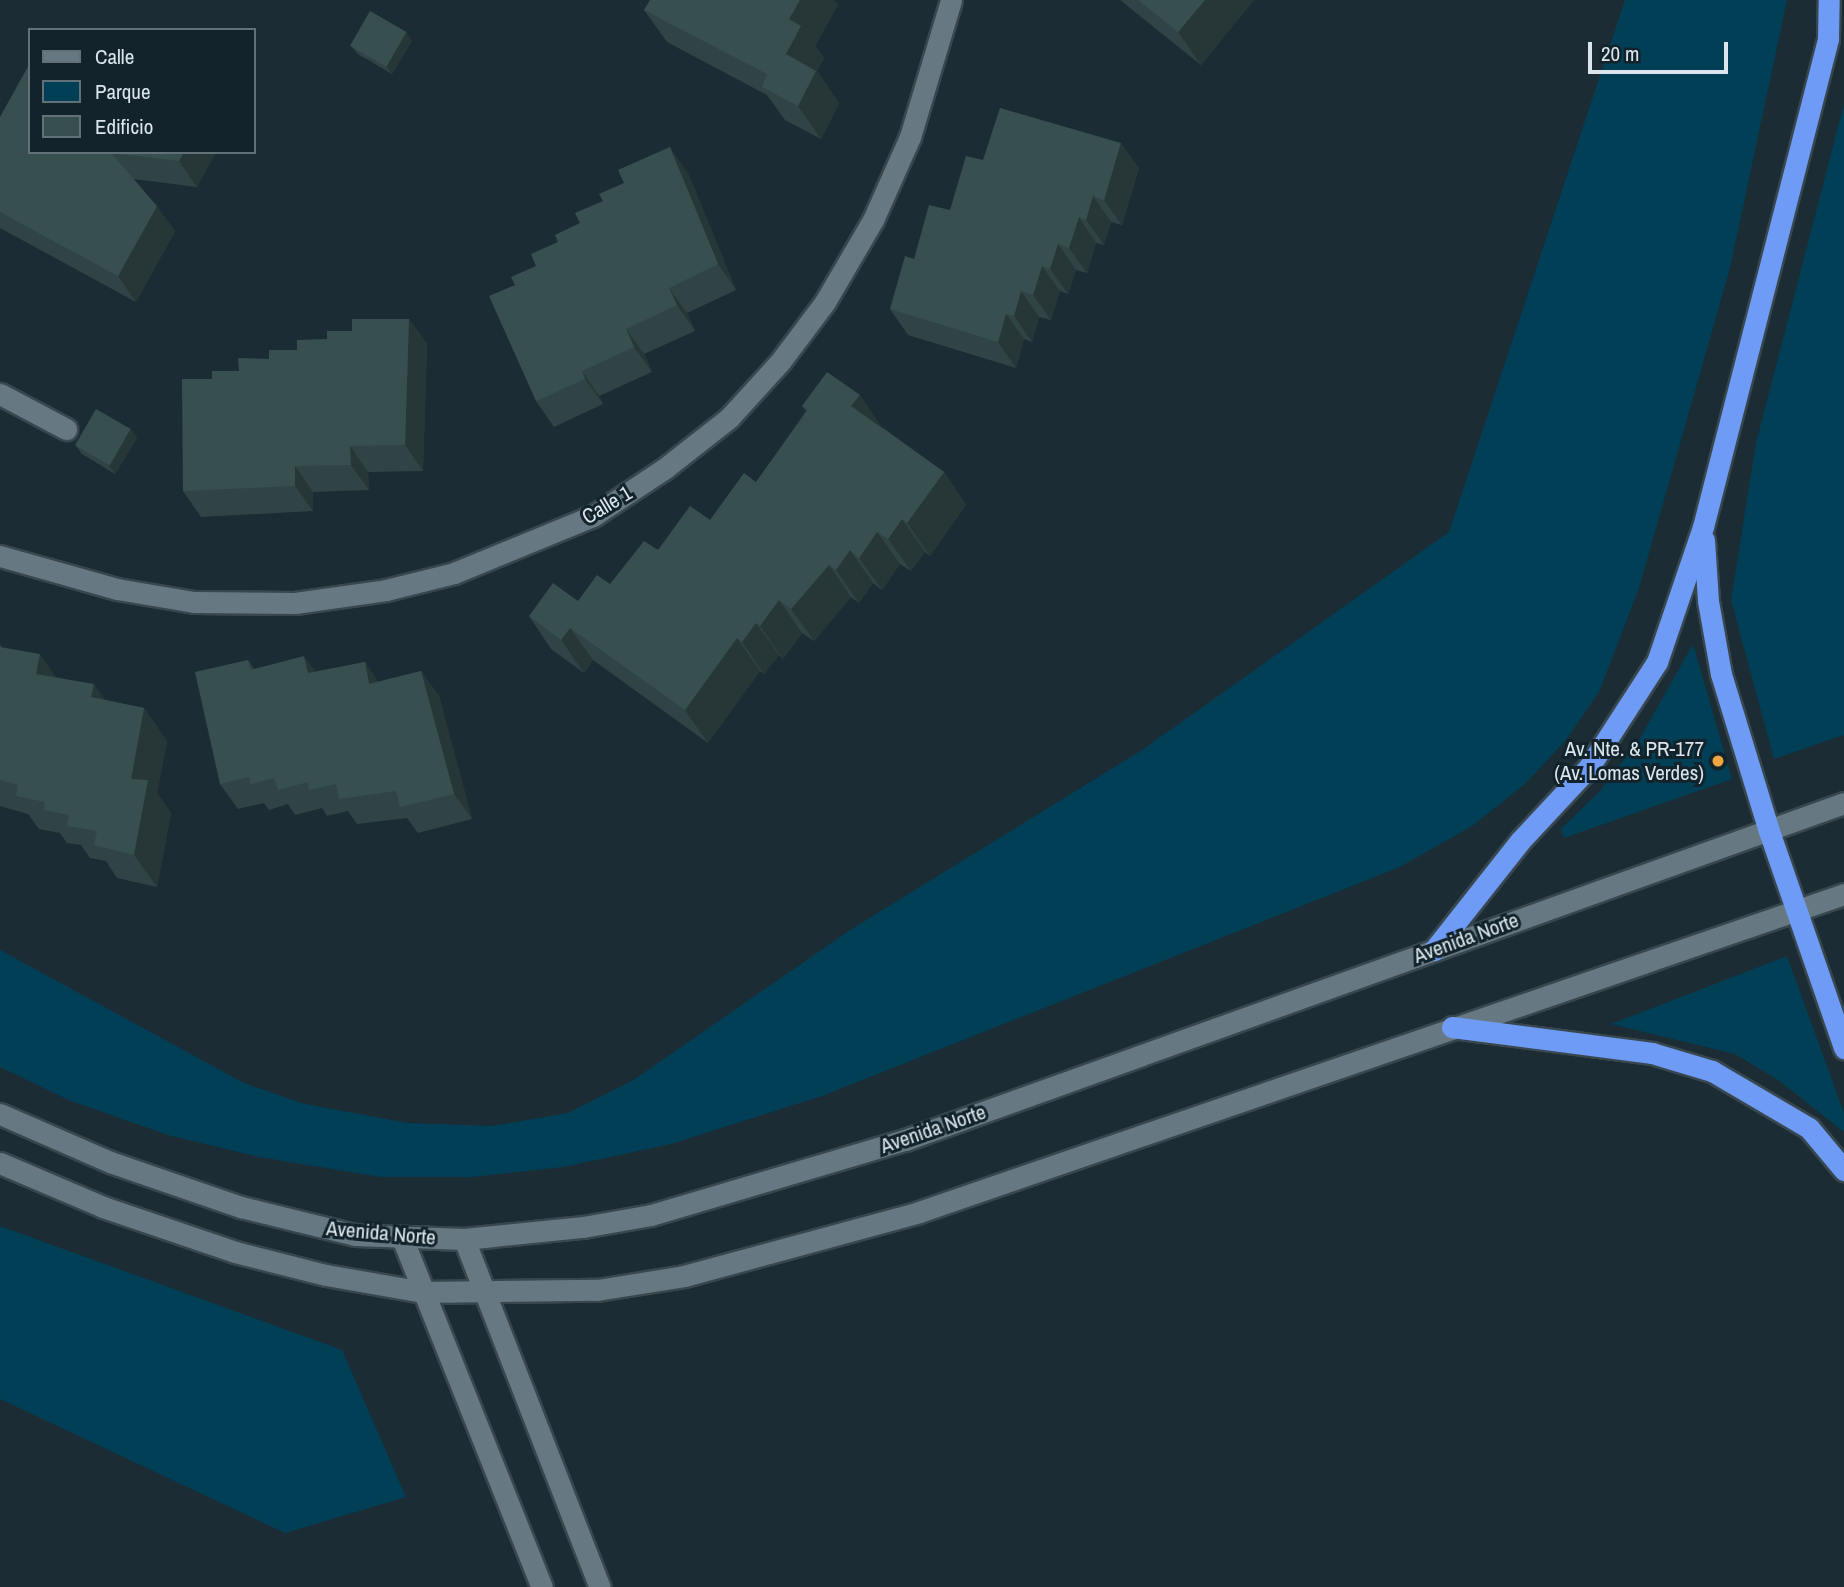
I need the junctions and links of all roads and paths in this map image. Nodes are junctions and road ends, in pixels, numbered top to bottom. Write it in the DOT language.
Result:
graph roads {
  1 [pos="951,0"];
  2 [pos="1829,0"];
  3 [pos="0,394"];
  4 [pos="66,429"];
  5 [pos="1703,527"];
  6 [pos="0,556"];
  7 [pos="1844,803"];
  8 [pos="1769,831"];
  9 [pos="1844,894"];
  10 [pos="1795,911"];
  11 [pos="1434,950"];
  12 [pos="1452,1027"];
  13 [pos="1844,1048"];
  14 [pos="0,1114"];
  15 [pos="0,1163"];
  16 [pos="1844,1170"];
  17 [pos="464,1239"];
  18 [pos="403,1240"];
  19 [pos="423,1292"];
  20 [pos="482,1294"];
  21 [pos="542,1587"];
  22 [pos="600,1587"];
  1 -- 6 [label="street, Calle 1"];
  2 -- 5 [label="highway"];
  3 -- 4 [label="street"];
  5 -- 8 [label="highway"];
  5 -- 11 [label="highway"];
  7 -- 8 [label="street, Avenida Norte"];
  8 -- 10 [label="highway"];
  8 -- 11 [label="street, Avenida Norte"];
  9 -- 10 [label="street"];
  10 -- 12 [label="street"];
  10 -- 13 [label="highway"];
  11 -- 17 [label="street, Avenida Norte"];
  12 -- 16 [label="highway"];
  12 -- 20 [label="street"];
  14 -- 18 [label="street, Avenida Norte"];
  15 -- 19 [label="street"];
  17 -- 18 [label="street, Avenida Norte"];
  17 -- 20 [label="street"];
  18 -- 19 [label="street"];
  19 -- 20 [label="street"];
  19 -- 21 [label="street"];
  20 -- 22 [label="street"];
}
